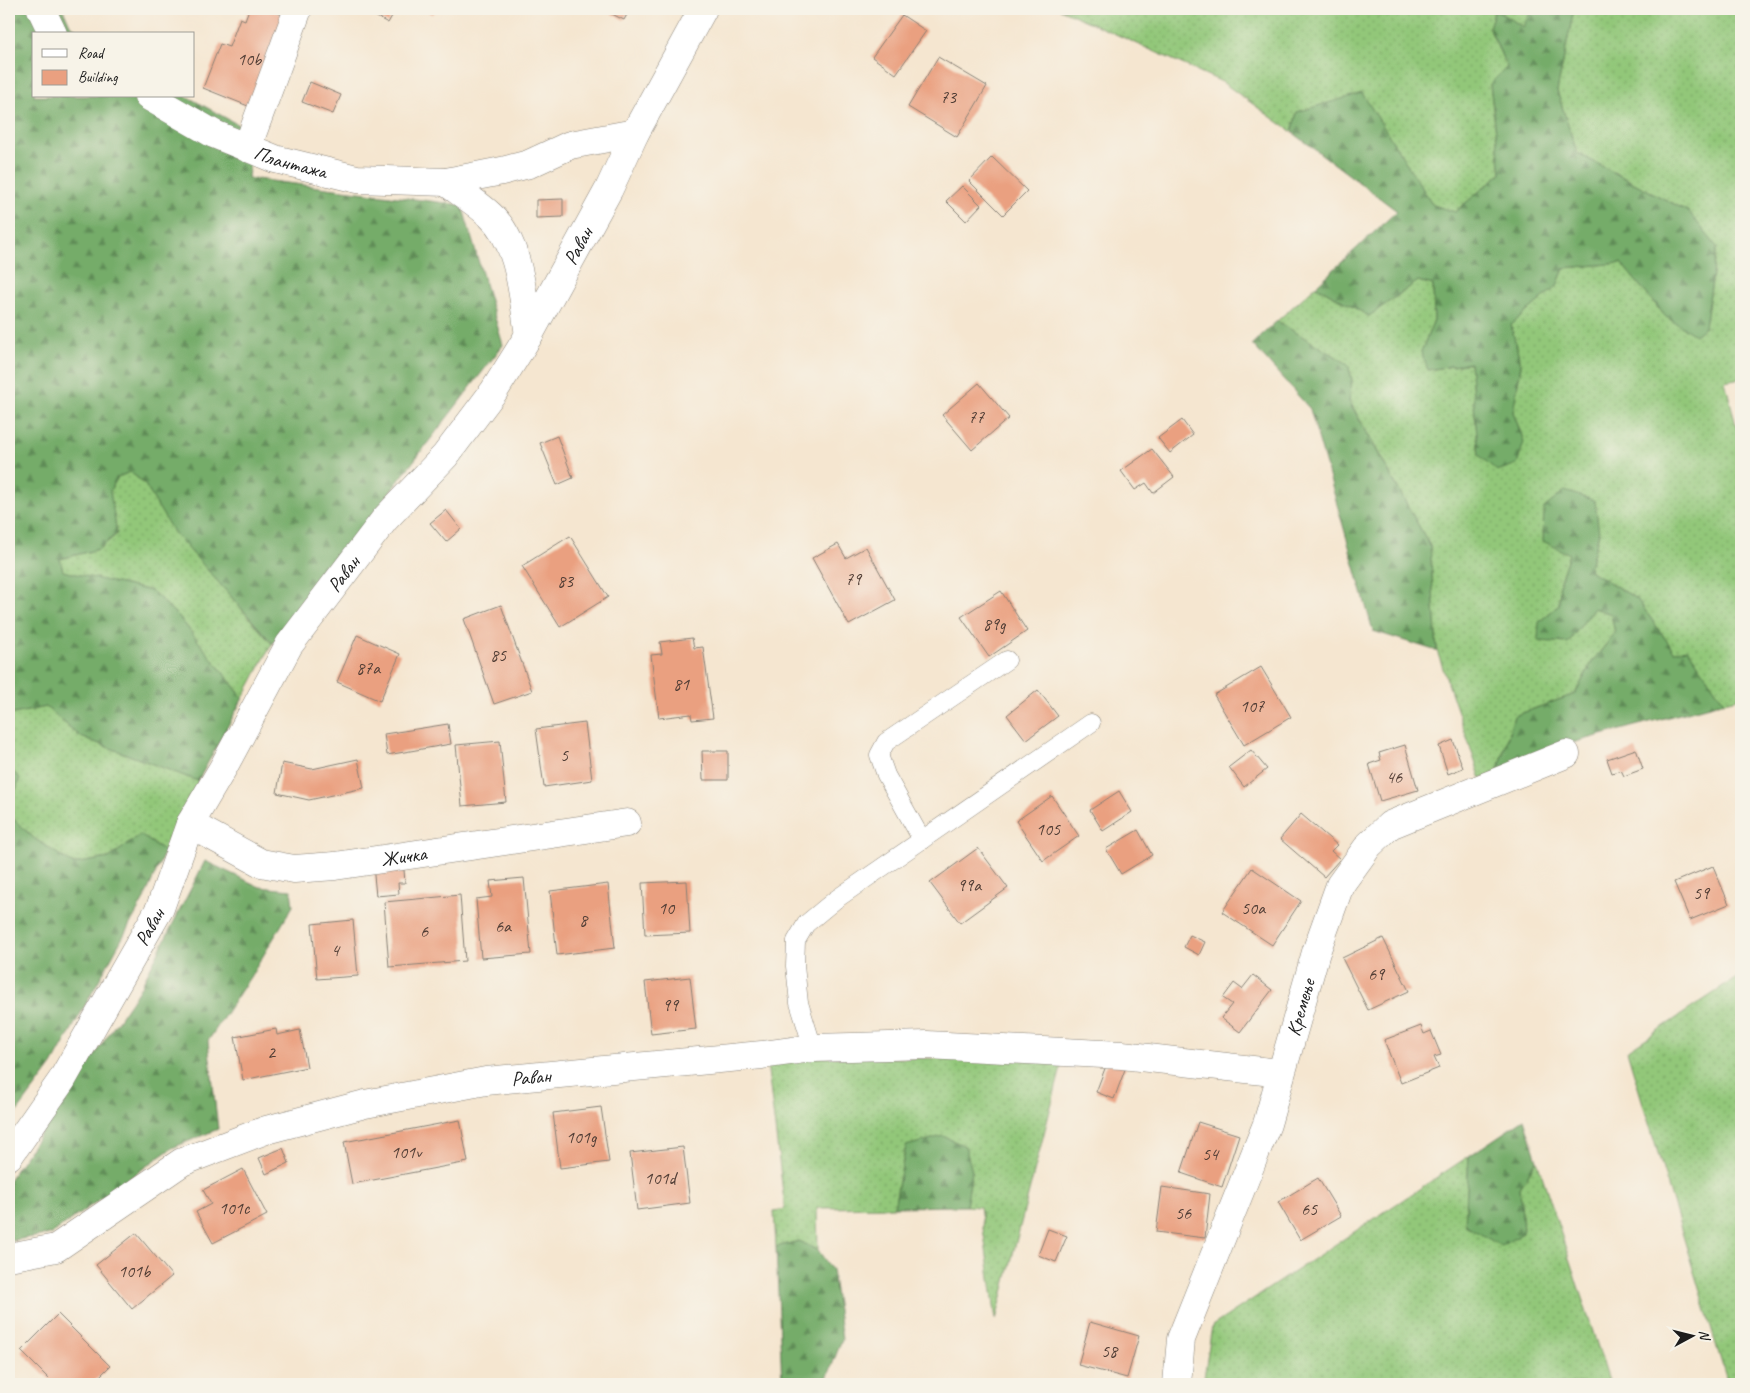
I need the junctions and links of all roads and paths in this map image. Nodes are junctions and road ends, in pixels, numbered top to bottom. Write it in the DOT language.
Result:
graph roads {
  1 [pos="41,9"];
  2 [pos="298,9"];
  3 [pos="704,9"];
  4 [pos="52,32"];
  5 [pos="151,98"];
  6 [pos="635,133"];
  7 [pos="247,148"];
  8 [pos="446,182"];
  9 [pos="529,336"];
  10 [pos="1008,660"];
  11 [pos="1091,723"];
  12 [pos="1566,754"];
  13 [pos="628,823"];
  14 [pos="190,824"];
  15 [pos="922,840"];
  16 [pos="814,1048"];
  17 [pos="1280,1073"];
  18 [pos="9,1156"];
  19 [pos="9,1256"];
  20 [pos="1177,1384"];
  1 -- 4 [label="street"];
  2 -- 7 [label="street"];
  3 -- 6 [label="street, Раван"];
  5 -- 7 [label="street, Плантажа"];
  6 -- 8 [label="street, Плантажа"];
  6 -- 9 [label="street, Раван"];
  7 -- 8 [label="street, Плантажа"];
  8 -- 9 [label="street"];
  9 -- 14 [label="street, Раван"];
  10 -- 15 [label="lane"];
  11 -- 15 [label="lane"];
  12 -- 17 [label="street, Кремење"];
  13 -- 14 [label="street, Жичка"];
  14 -- 18 [label="street, Раван"];
  15 -- 16 [label="lane"];
  16 -- 17 [label="street, Раван"];
  16 -- 19 [label="street, Раван"];
  17 -- 20 [label="street, Кремење"];
}
